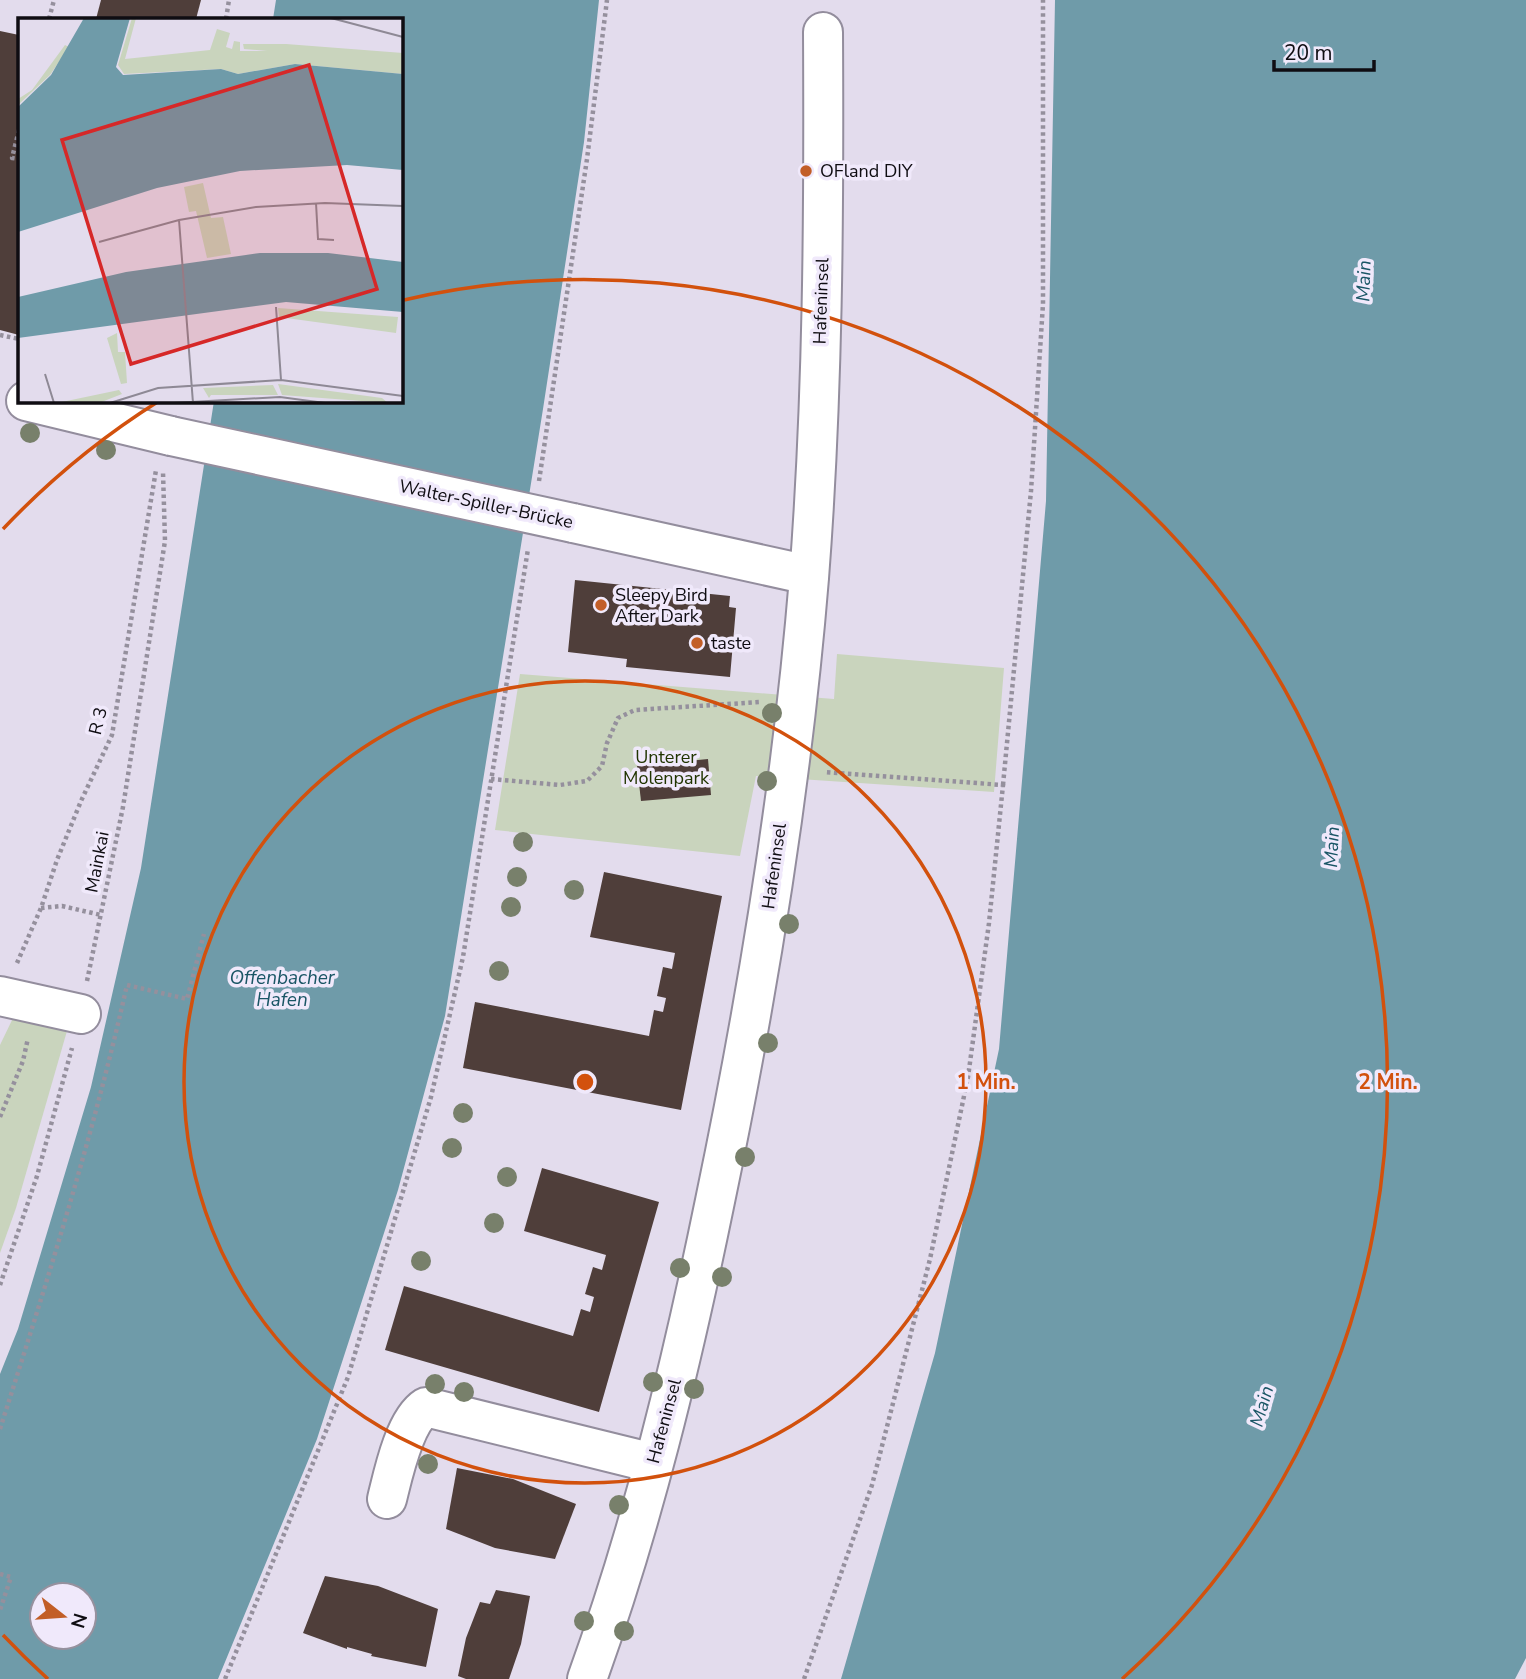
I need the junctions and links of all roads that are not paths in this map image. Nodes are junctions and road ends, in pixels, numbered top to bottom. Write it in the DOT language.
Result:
graph roads {
  1 [pos="823,32"];
  2 [pos="0,394"];
  3 [pos="18,399"];
  4 [pos="30,402"];
  5 [pos="809,575"];
  6 [pos="11,998"];
  7 [pos="80,1014"];
  8 [pos="653,1464"];
  9 [pos="387,1499"];
  10 [pos="587,1679"];
  1 -- 5 [label="street, Hafeninsel"];
  2 -- 3 [label="street"];
  4 -- 5 [label="street, Walter-Spiller-Brücke, bridge"];
  5 -- 8 [label="street, Hafeninsel"];
  6 -- 7 [label="street"];
  8 -- 9 [label="street"];
  8 -- 10 [label="street, Hafeninsel"];
}
